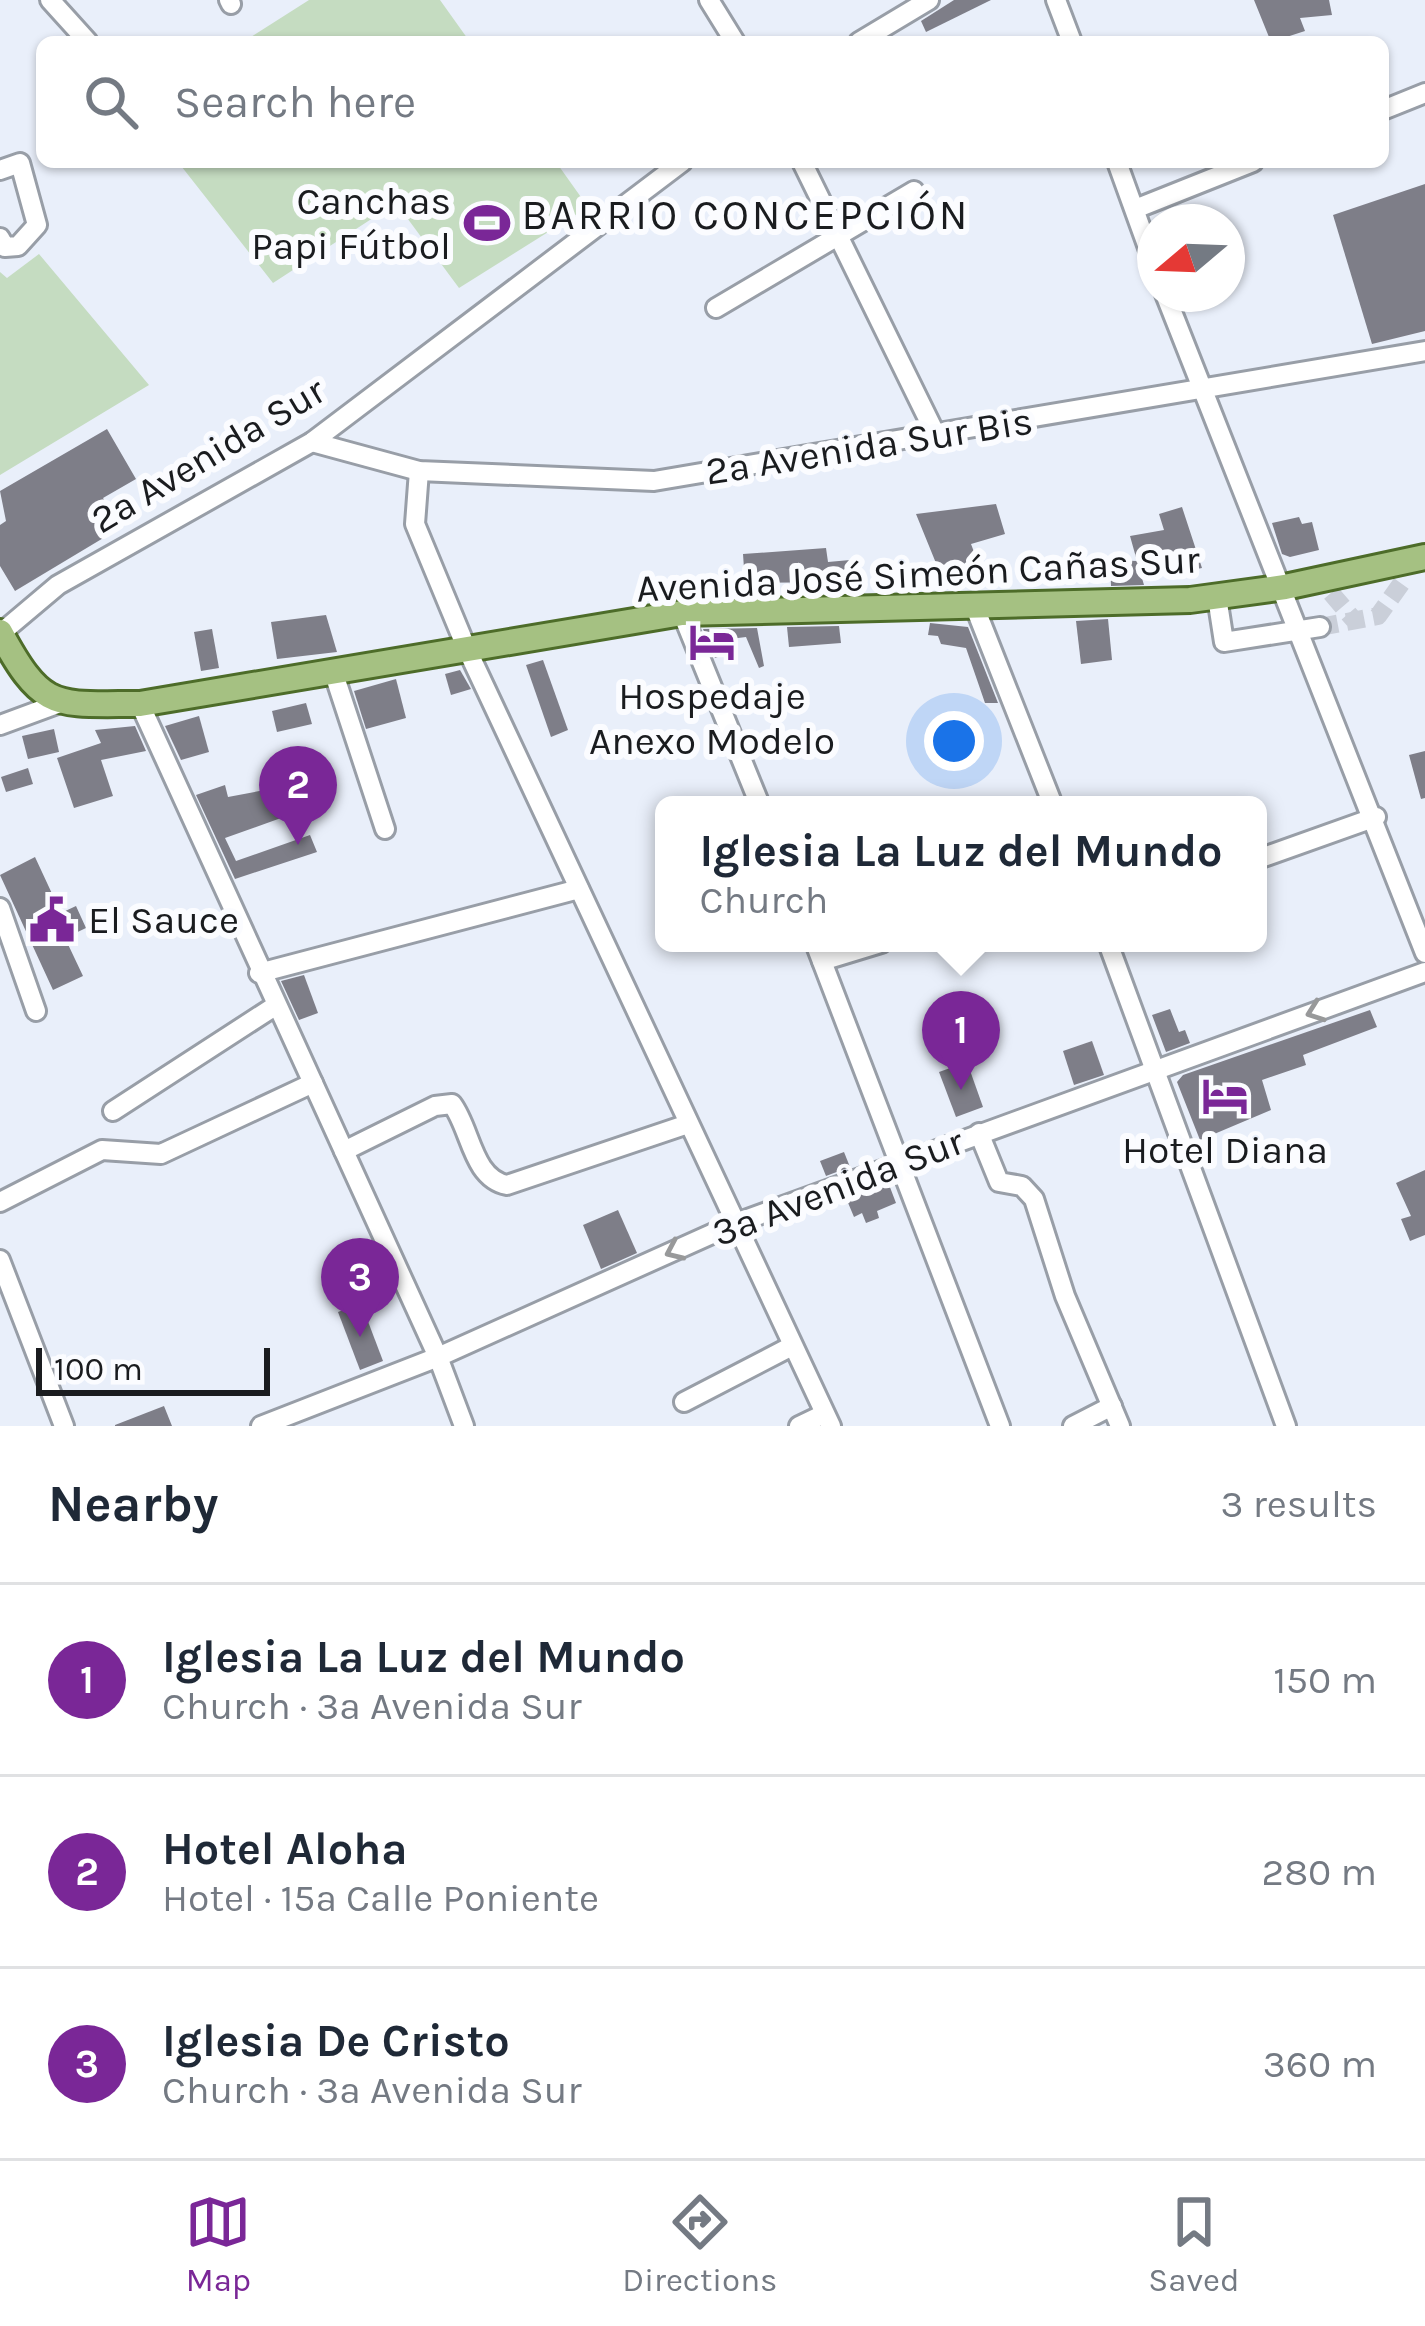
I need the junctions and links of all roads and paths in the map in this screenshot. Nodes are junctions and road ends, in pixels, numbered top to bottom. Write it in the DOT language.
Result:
graph roads {
  1 [pos="50,0"];
  2 [pos="709,0"];
  3 [pos="929,0"];
  4 [pos="1056,0"];
  5 [pos="83,36"];
  6 [pos="731,36"];
  7 [pos="869,36"];
  8 [pos="1070,36"];
  9 [pos="1425,93"];
  10 [pos="1389,108"];
  11 [pos="674,168"];
  12 [pos="805,168"];
  13 [pos="1119,168"];
  14 [pos="1237,168"];
  15 [pos="0,170"];
  16 [pos="914,191"];
  17 [pos="1135,209"];
  18 [pos="1137,215"];
  19 [pos="838,236"];
  20 [pos="0,238"];
  21 [pos="716,308"];
  22 [pos="1171,312"];
  23 [pos="1425,351"];
  24 [pos="1199,393"];
  25 [pos="936,435"];
  26 [pos="312,442"];
  27 [pos="418,471"];
  28 [pos="1416,564"];
  29 [pos="1285,587"];
  30 [pos="1217,597"];
  31 [pos="974,605"];
  32 [pos="682,613"];
  33 [pos="1311,629"];
  34 [pos="0,633"];
  35 [pos="466,647"];
  36 [pos="334,674"];
  37 [pos="56,704"];
  38 [pos="140,704"];
  39 [pos="0,724"];
  40 [pos="756,796"];
  41 [pos="1049,796"];
  42 [pos="1376,817"];
  43 [pos="385,829"];
  44 [pos="1267,857"];
  45 [pos="579,890"];
  46 [pos="0,908"];
  47 [pos="819,952"];
  48 [pos="1111,952"];
  49 [pos="1425,953"];
  50 [pos="1425,972"];
  51 [pos="259,973"];
  52 [pos="275,1006"];
  53 [pos="36,1011"];
  54 [pos="1156,1068"];
  55 [pos="313,1084"];
  56 [pos="113,1111"];
  57 [pos="688,1124"];
  58 [pos="979,1132"];
  59 [pos="344,1151"];
  60 [pos="899,1162"];
  61 [pos="0,1202"];
  62 [pos="734,1224"];
  63 [pos="0,1260"];
  64 [pos="792,1346"];
  65 [pos="438,1358"];
  66 [pos="685,1402"];
  67 [pos="1112,1406"];
  68 [pos="827,1420"];
  69 [pos="64,1426"];
  70 [pos="261,1426"];
  71 [pos="464,1426"];
  72 [pos="800,1426"];
  73 [pos="1000,1426"];
  74 [pos="1073,1426"];
  75 [pos="1120,1426"];
  76 [pos="1286,1426"];
  1 -- 5 [label="street"];
  2 -- 6 [label="street"];
  3 -- 7 [label="street"];
  4 -- 8 [label="street"];
  9 -- 10 [label="street"];
  11 -- 26 [label="street, 2a Avenida Sur"];
  12 -- 19 [label="street"];
  13 -- 17 [label="street"];
  14 -- 17 [label="street"];
  15 -- 20 [label="street"];
  16 -- 19 [label="street"];
  17 -- 18 [label="street"];
  19 -- 21 [label="street"];
  19 -- 25 [label="street"];
  22 -- 24 [label="street"];
  23 -- 24 [label="street, 2a Avenida Sur Bis"];
  24 -- 25 [label="street, 2a Avenida Sur Bis"];
  24 -- 29 [label="street"];
  25 -- 27 [label="street, 2a Avenida Sur Bis"];
  26 -- 27 [label="street, 2a Avenida Sur Bis"];
  26 -- 34 [label="street, 2a Avenida Sur"];
  27 -- 35 [label="street"];
  28 -- 29 [label="main road, Avenida José Simeón Cañas Sur"];
  29 -- 30 [label="main road, Avenida José Simeón Cañas Sur"];
  29 -- 33 [label="street"];
  30 -- 31 [label="main road, Avenida José Simeón Cañas Sur"];
  30 -- 33 [label="street"];
  31 -- 32 [label="main road, Avenida José Simeón Cañas Sur"];
  31 -- 41 [label="street"];
  32 -- 35 [label="main road, Avenida José Simeón Cañas Sur"];
  32 -- 40 [label="street"];
  33 -- 42 [label="street"];
  34 -- 37 [label="main road"];
  35 -- 36 [label="main road, Avenida José Simeón Cañas Sur"];
  35 -- 45 [label="street"];
  36 -- 38 [label="main road, Avenida José Simeón Cañas Sur"];
  36 -- 43 [label="street"];
  37 -- 38 [label="main road, Avenida José Simeón Cañas Sur"];
  37 -- 39 [label="street, Avenida José Simeón Cañas Sur"];
  38 -- 51 [label="street"];
  42 -- 44 [label="street"];
  42 -- 49 [label="street"];
  45 -- 51 [label="street"];
  45 -- 57 [label="street"];
  46 -- 53 [label="street"];
  47 -- 60 [label="street"];
  48 -- 54 [label="street"];
  50 -- 54 [label="street, 3a Avenida Sur, one-way"];
  51 -- 52 [label="street"];
  52 -- 55 [label="street"];
  52 -- 56 [label="street"];
  54 -- 58 [label="street, 3a Avenida Sur"];
  54 -- 76 [label="street"];
  55 -- 59 [label="street"];
  55 -- 61 [label="street"];
  57 -- 59 [label="street"];
  57 -- 62 [label="street"];
  58 -- 60 [label="street, 3a Avenida Sur"];
  58 -- 67 [label="street"];
  59 -- 65 [label="street"];
  60 -- 62 [label="street, 3a Avenida Sur"];
  60 -- 73 [label="street"];
  62 -- 64 [label="street"];
  62 -- 65 [label="street, 3a Avenida Sur, one-way"];
  63 -- 69 [label="street"];
  64 -- 66 [label="street"];
  64 -- 68 [label="street"];
  65 -- 70 [label="street, 3a Avenida Sur"];
  65 -- 71 [label="street"];
  67 -- 74 [label="street"];
  67 -- 75 [label="street"];
  68 -- 72 [label="street"];
}
